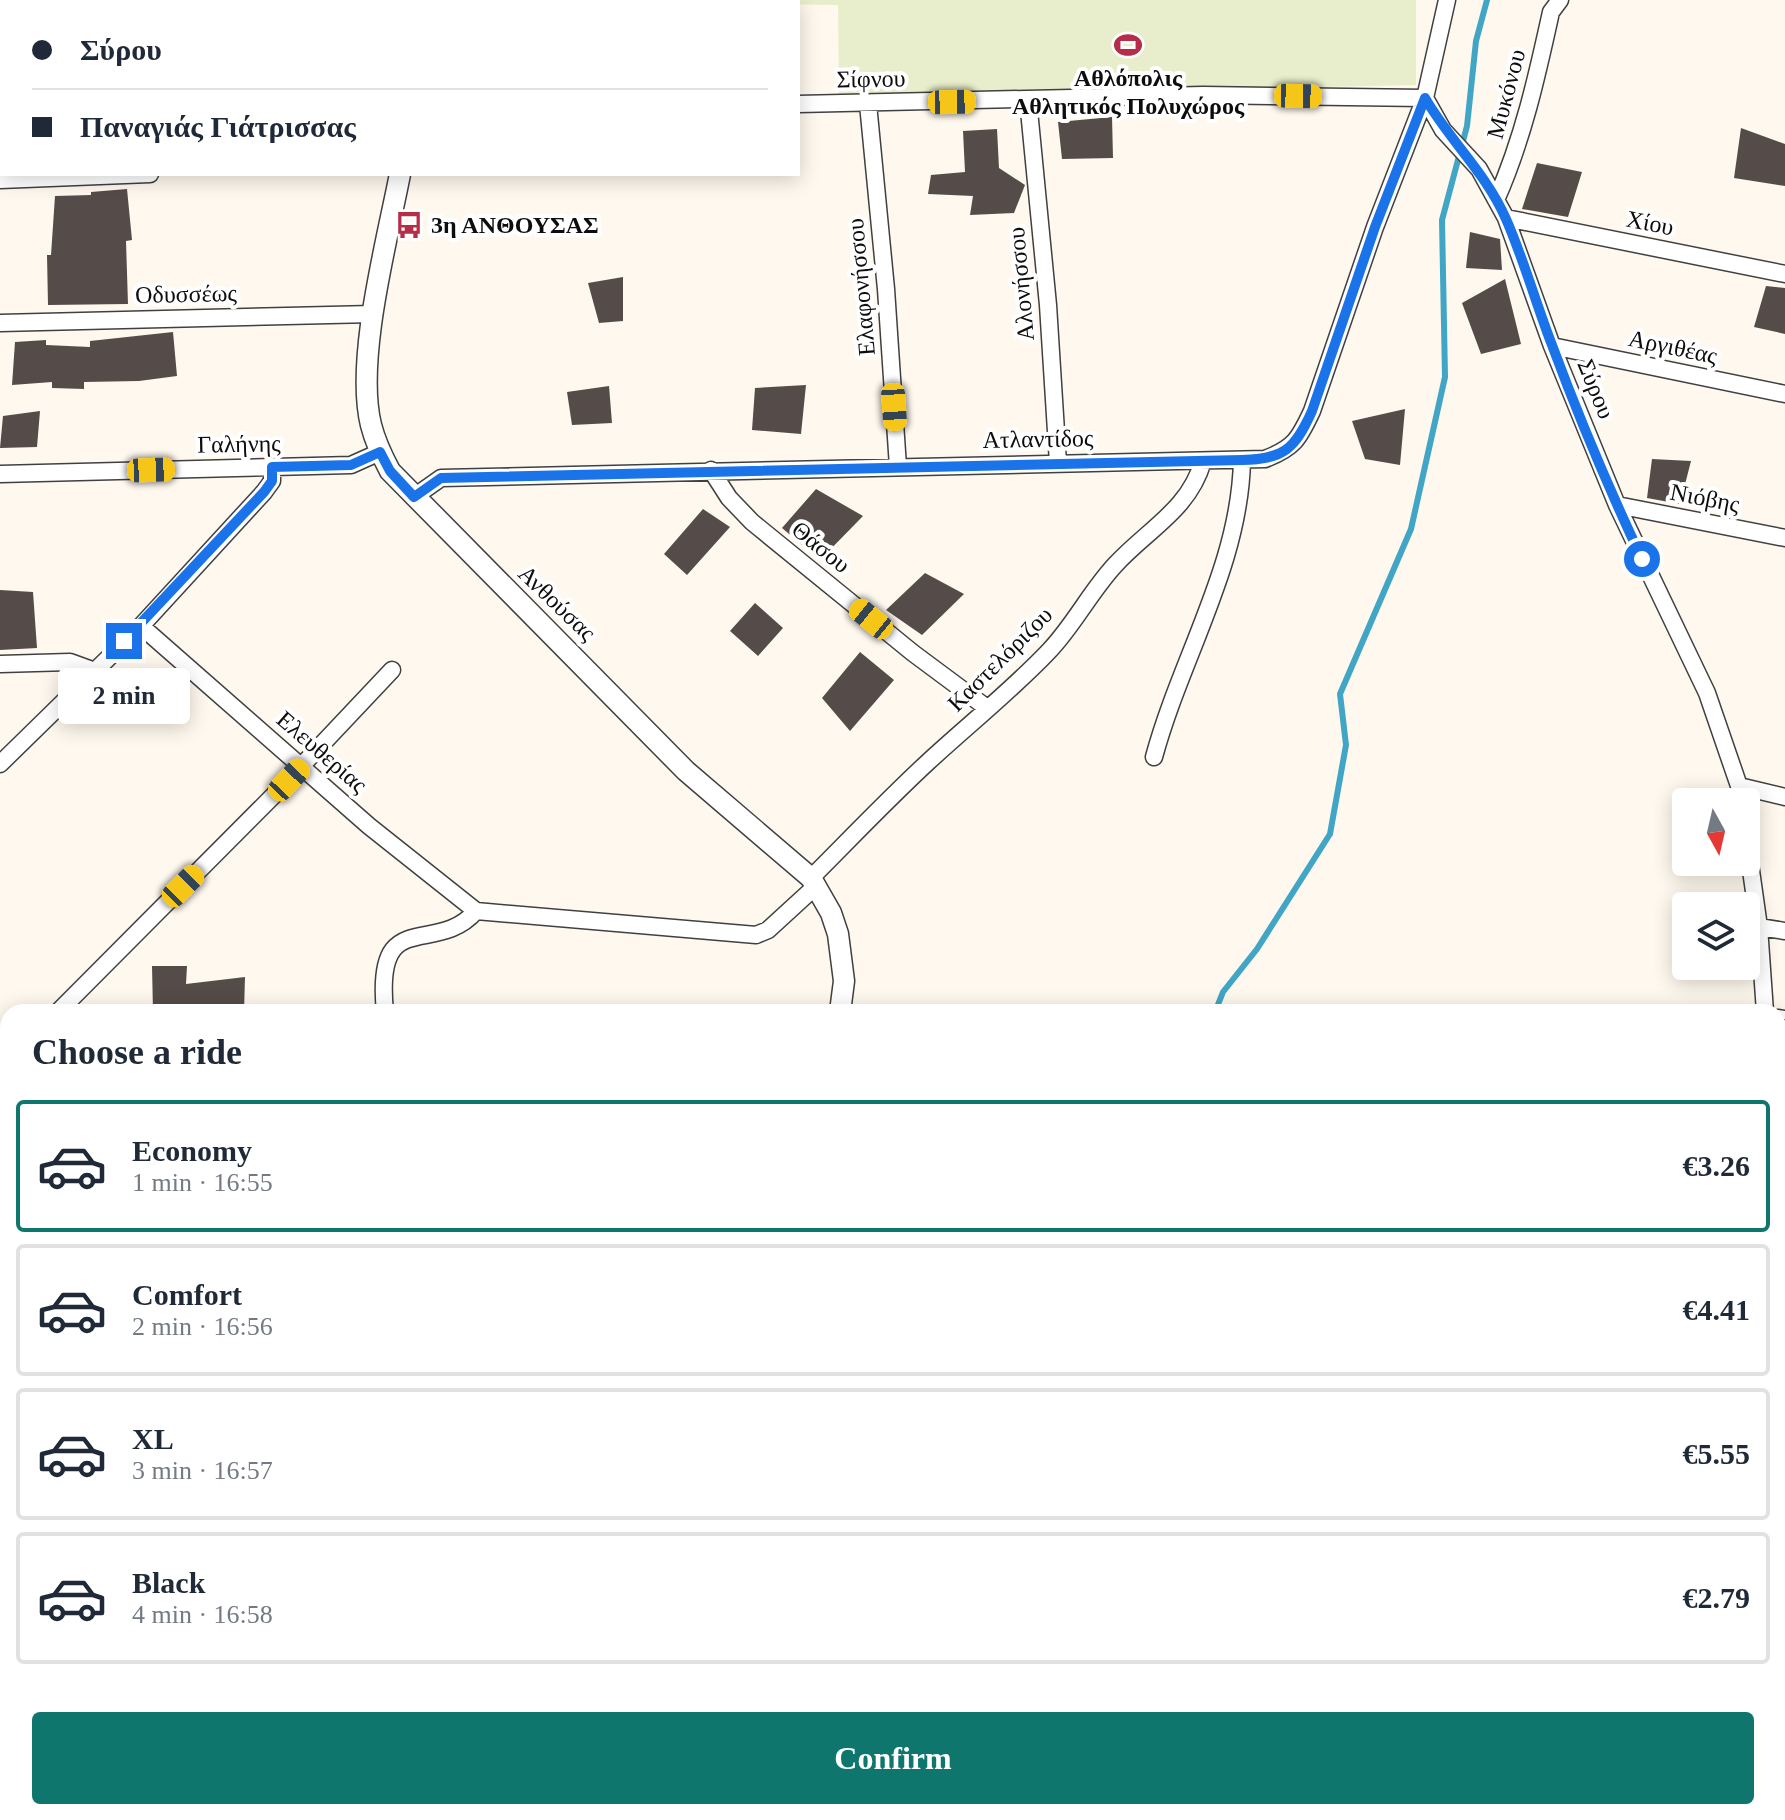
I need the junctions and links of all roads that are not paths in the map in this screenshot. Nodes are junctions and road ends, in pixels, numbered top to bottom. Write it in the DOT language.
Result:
graph roads {
  1 [pos="1447,0"];
  2 [pos="1560,0"];
  3 [pos="1425,98"];
  4 [pos="1028,100"];
  5 [pos="800,104"];
  6 [pos="868,104"];
  7 [pos="100,176"];
  8 [pos="400,176"];
  9 [pos="0,180"];
  10 [pos="1496,200"];
  11 [pos="1506,218"];
  12 [pos="1785,274"];
  13 [pos="373,314"];
  14 [pos="0,323"];
  15 [pos="1552,346"];
  16 [pos="1785,394"];
  17 [pos="380,452"];
  18 [pos="1242,460"];
  19 [pos="1203,461"];
  20 [pos="1058,463"];
  21 [pos="272,467"];
  22 [pos="898,467"];
  23 [pos="711,470"];
  24 [pos="0,474"];
  25 [pos="414,497"];
  26 [pos="1617,505"];
  27 [pos="1785,538"];
  28 [pos="141,626"];
  29 [pos="0,664"];
  30 [pos="92,670"];
  31 [pos="392,670"];
  32 [pos="987,708"];
  33 [pos="1154,757"];
  34 [pos="0,764"];
  35 [pos="302,766"];
  36 [pos="1738,788"];
  37 [pos="1760,795"];
  38 [pos="1785,797"];
  39 [pos="814,882"];
  40 [pos="476,911"];
  41 [pos="1760,927"];
  42 [pos="1785,931"];
  43 [pos="1760,939"];
  44 [pos="66,1004"];
  45 [pos="385,1004"];
  46 [pos="841,1004"];
  47 [pos="1765,1004"];
  1 -- 3 [label="street"];
  2 -- 10 [label="street, Μυκόνου"];
  3 -- 4 [label="street, Σίφνου"];
  3 -- 10 [label="street, Σύρου"];
  3 -- 18 [label="street, Ατλαντίδος"];
  4 -- 6 [label="street, Σίφνου"];
  4 -- 20 [label="street, Αλονήσσου"];
  5 -- 6 [label="street, Σίφνου"];
  6 -- 22 [label="street, Ελαφονήσσου"];
  7 -- 9 [label="street"];
  8 -- 13 [label="street, Ανθούσας"];
  10 -- 11 [label="street, Σύρου"];
  11 -- 12 [label="street, Χίου"];
  11 -- 15 [label="street, Σύρου"];
  13 -- 14 [label="street, Οδυσσέως"];
  13 -- 17 [label="street, Ανθούσας"];
  15 -- 16 [label="street, Αργιθέας"];
  15 -- 26 [label="street, Σύρου"];
  17 -- 21 [label="street, Γαλήνης"];
  17 -- 25 [label="street, Ανθούσας"];
  18 -- 19 [label="street, Ατλαντίδος"];
  18 -- 33 [label="street"];
  19 -- 20 [label="street, Ατλαντίδος"];
  19 -- 32 [label="street, Καστελόριζου"];
  20 -- 22 [label="street, Ατλαντίδος"];
  21 -- 24 [label="street, Γαλήνης"];
  21 -- 28 [label="street"];
  22 -- 23 [label="street, Ατλαντίδος"];
  23 -- 25 [label="street, Ατλαντίδος"];
  23 -- 32 [label="street, Θάσου"];
  25 -- 39 [label="street, Ανθούσας"];
  26 -- 27 [label="street, Νιόβης"];
  26 -- 36 [label="street, Σύρου"];
  28 -- 30 [label="street"];
  28 -- 35 [label="street, Ελευθερίας"];
  29 -- 30 [label="street"];
  30 -- 34 [label="street"];
  31 -- 35 [label="street"];
  32 -- 39 [label="street, Καστελόριζου"];
  35 -- 40 [label="street, Ελευθερίας"];
  35 -- 44 [label="street"];
  37 -- 38 [label="street"];
  39 -- 40 [label="street, Καστελόριζου"];
  39 -- 46 [label="street, Ανθούσας"];
  40 -- 45 [label="street"];
  41 -- 42 [label="street"];
  43 -- 47 [label="street"];
}
